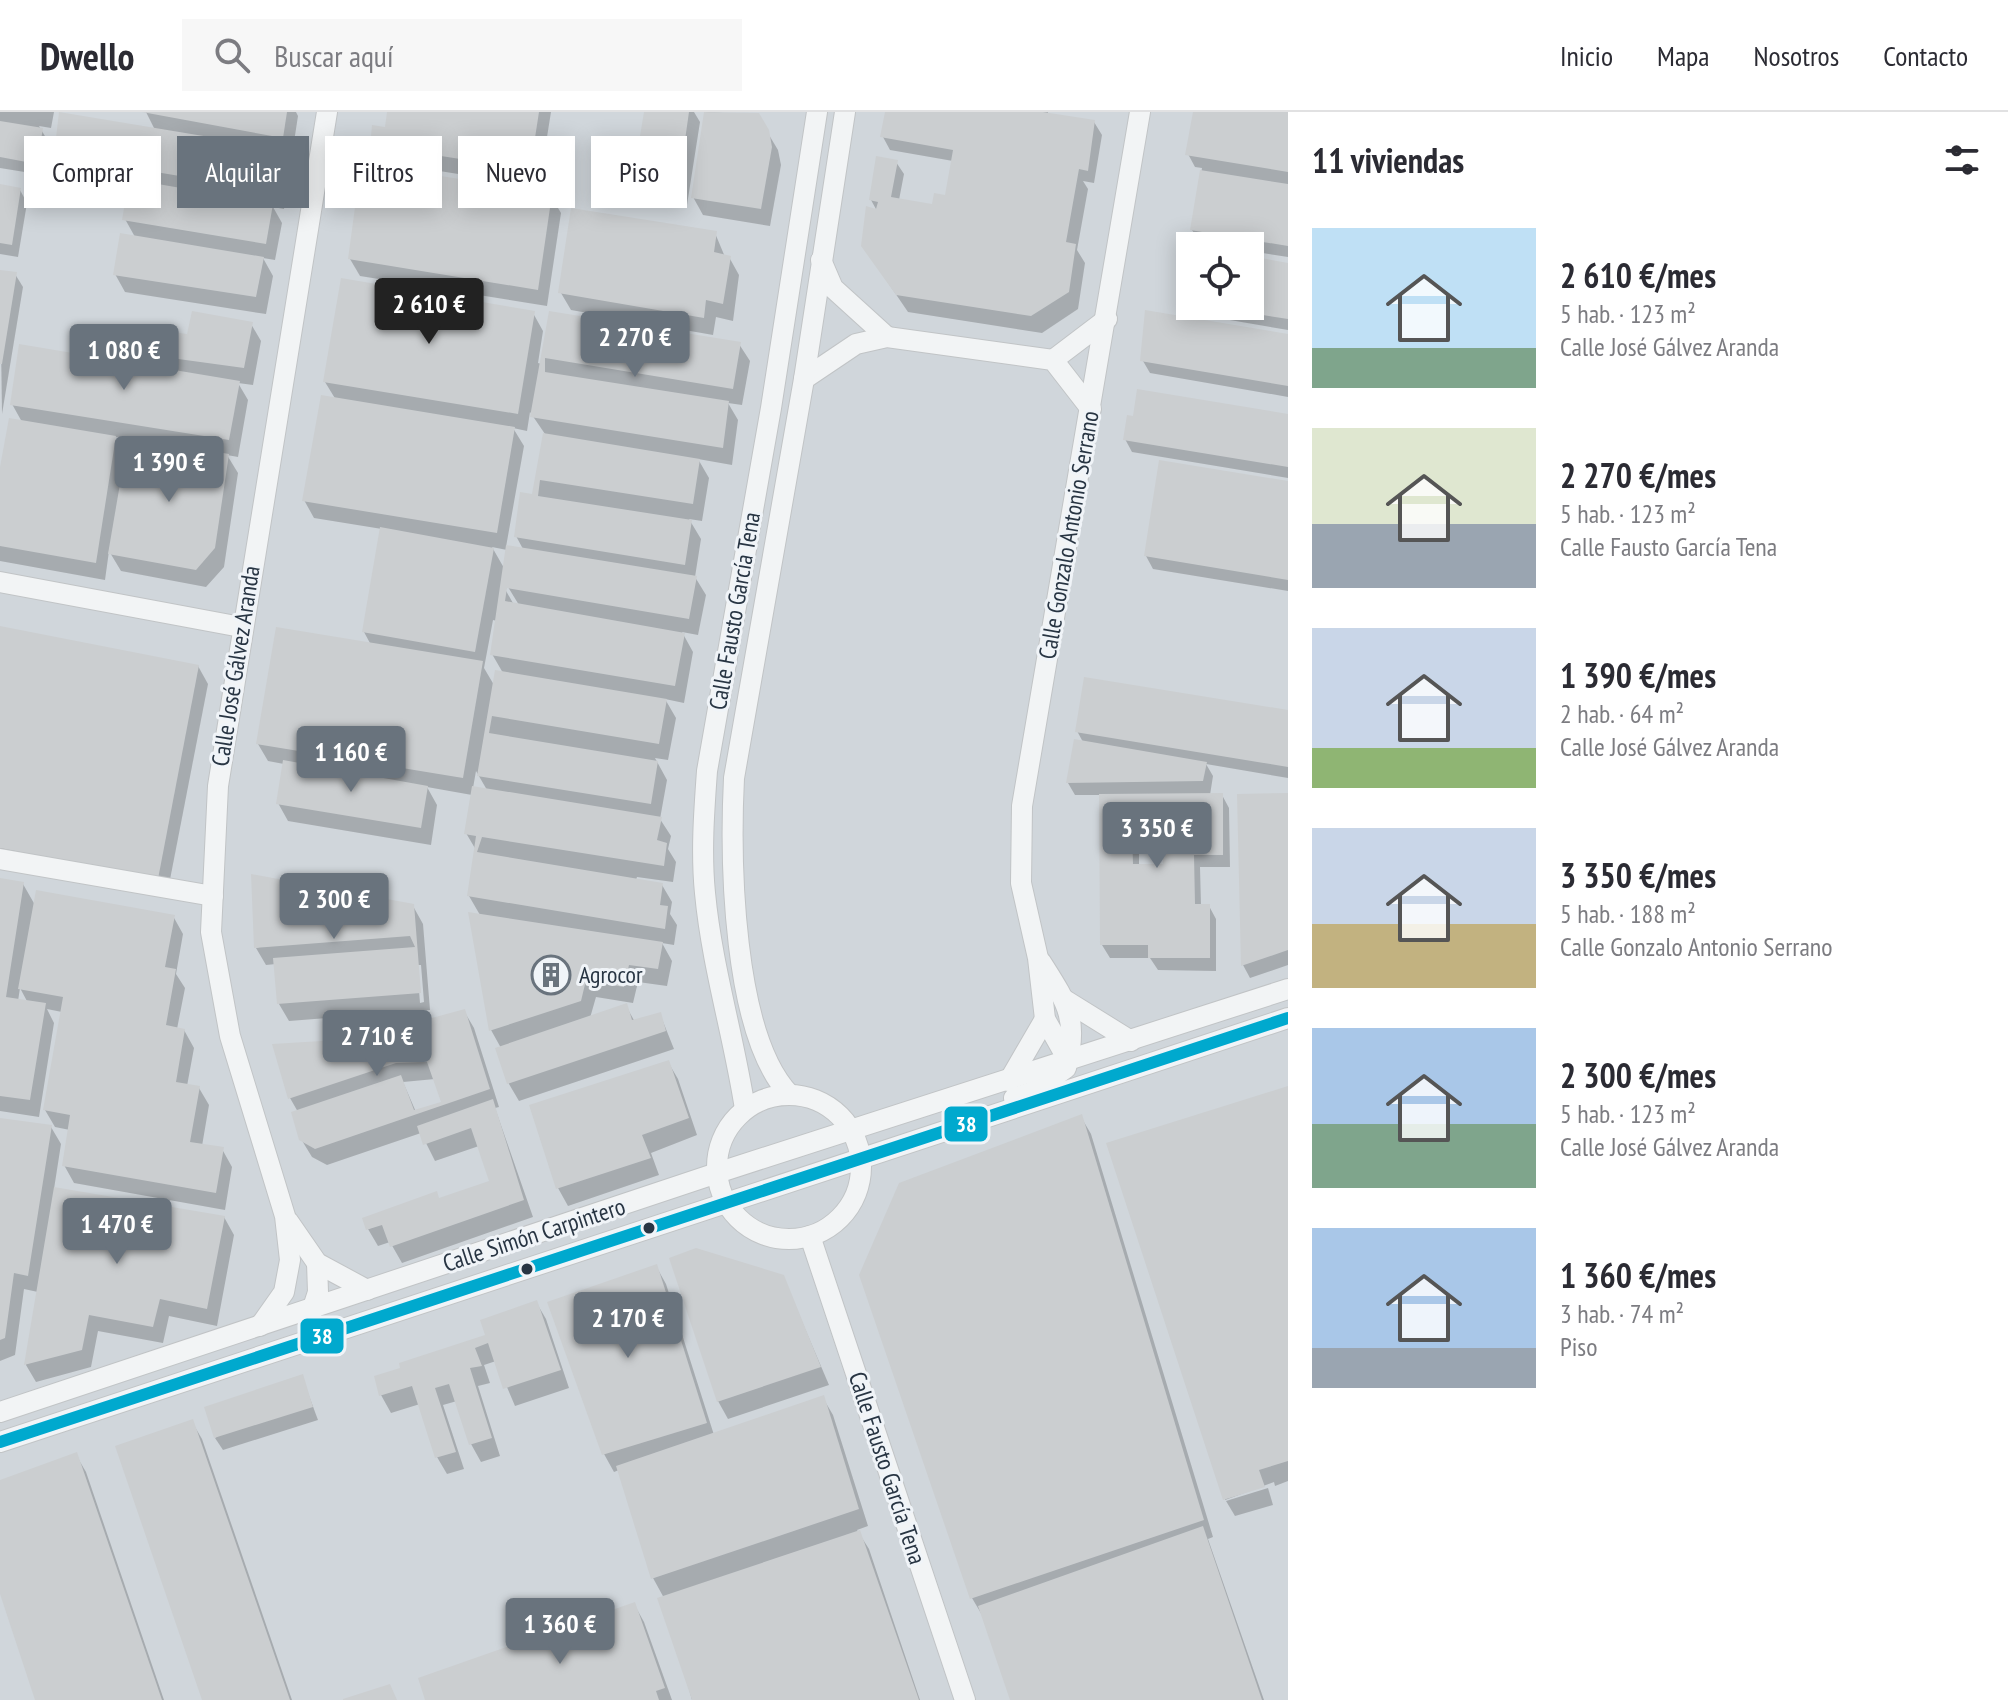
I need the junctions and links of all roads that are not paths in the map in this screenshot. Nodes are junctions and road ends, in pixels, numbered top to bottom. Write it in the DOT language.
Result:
graph roads {
  1 [pos="327,112"];
  2 [pos="817,112"];
  3 [pos="845,112"];
  4 [pos="1140,112"];
  5 [pos="821,260"];
  6 [pos="1107,319"];
  7 [pos="887,337"];
  8 [pos="1053,360"];
  9 [pos="804,379"];
  10 [pos="1091,409"];
  11 [pos="0,582"];
  12 [pos="241,627"];
  13 [pos="0,859"];
  14 [pos="213,896"];
  15 [pos="1038,958"];
  16 [pos="1288,989"];
  17 [pos="1264,997"];
  18 [pos="1065,1000"];
  19 [pos="1045,1019"];
  20 [pos="1281,1021"];
  21 [pos="1131,1041"];
  22 [pos="1068,1060"];
  23 [pos="1105,1080"];
  24 [pos="1009,1081"];
  25 [pos="790,1095"];
  26 [pos="745,1109"];
  27 [pos="852,1130"];
  28 [pos="929,1138"];
  29 [pos="862,1161"];
  30 [pos="717,1173"];
  31 [pos="726,1203"];
  32 [pos="285,1216"];
  33 [pos="810,1236"];
  34 [pos="317,1263"];
  35 [pos="290,1270"];
  36 [pos="367,1290"];
  37 [pos="316,1307"];
  38 [pos="356,1323"];
  39 [pos="260,1326"];
  40 [pos="294,1344"];
  41 [pos="0,1412"];
  42 [pos="0,1442"];
  43 [pos="965,1700"];
  1 -- 12 [label="street, Calle José Gálvez Aranda"];
  2 -- 26 [label="street, Calle Fausto García Tena"];
  3 -- 5 [label="street, Calle Fausto García Tena"];
  4 -- 6 [label="street, Calle Gonzalo Antonio Serrano"];
  5 -- 7 [label="street"];
  5 -- 9 [label="street, Calle Fausto García Tena"];
  6 -- 8 [label="street"];
  6 -- 10 [label="street, Calle Gonzalo Antonio Serrano"];
  7 -- 8 [label="street"];
  7 -- 9 [label="street"];
  8 -- 10 [label="street"];
  9 -- 25 [label="street, Calle Fausto García Tena"];
  10 -- 15 [label="street, Calle Gonzalo Antonio Serrano"];
  11 -- 12 [label="street"];
  12 -- 14 [label="street, Calle José Gálvez Aranda"];
  13 -- 14 [label="street"];
  14 -- 32 [label="street, Calle José Gálvez Aranda"];
  15 -- 18 [label="street, Calle Gonzalo Antonio Serrano"];
  15 -- 19 [label="street, Calle Gonzalo Antonio Serrano"];
  16 -- 17 [label="street, Calle Simón Carpintero"];
  17 -- 20 [label="street, Calle Simón Carpintero"];
  17 -- 21 [label="street, Calle Simón Carpintero"];
  18 -- 21 [label="street, Calle Gonzalo Antonio Serrano"];
  18 -- 22 [label="street, Calle Gonzalo Antonio Serrano"];
  19 -- 22 [label="street, Calle Gonzalo Antonio Serrano"];
  19 -- 24 [label="street"];
  20 -- 23 [label="street, Calle Simón Carpintero"];
  21 -- 22 [label="street, Calle Simón Carpintero"];
  22 -- 23 [label="street"];
  22 -- 24 [label="street, Calle Simón Carpintero"];
  22 -- 28 [label="street, Calle Simón Carpintero"];
  23 -- 28 [label="street, Calle Simón Carpintero"];
  24 -- 27 [label="street, Calle Simón Carpintero"];
  25 -- 26 [label="street"];
  25 -- 27 [label="street"];
  26 -- 30 [label="street"];
  27 -- 29 [label="street"];
  27 -- 30 [label="street, Calle Simón Carpintero"];
  28 -- 29 [label="street, Calle Simón Carpintero"];
  29 -- 31 [label="street, Calle Simón Carpintero"];
  29 -- 33 [label="street"];
  30 -- 31 [label="street"];
  30 -- 36 [label="street, Calle Simón Carpintero"];
  31 -- 33 [label="street"];
  31 -- 38 [label="street, Calle Simón Carpintero"];
  32 -- 34 [label="street, Calle José Gálvez Aranda"];
  32 -- 35 [label="street, Calle José Gálvez Aranda"];
  33 -- 43 [label="street, Calle Fausto García Tena"];
  34 -- 36 [label="street, Calle José Gálvez Aranda"];
  34 -- 37 [label="street"];
  35 -- 37 [label="street"];
  35 -- 39 [label="street, Calle José Gálvez Aranda"];
  36 -- 37 [label="street, Calle Simón Carpintero"];
  37 -- 38 [label="street"];
  37 -- 39 [label="street, Calle Simón Carpintero"];
  37 -- 40 [label="street"];
  38 -- 40 [label="street, Calle Simón Carpintero"];
  39 -- 41 [label="street, Calle Simón Carpintero"];
  40 -- 42 [label="street, Calle Simón Carpintero"];
}
